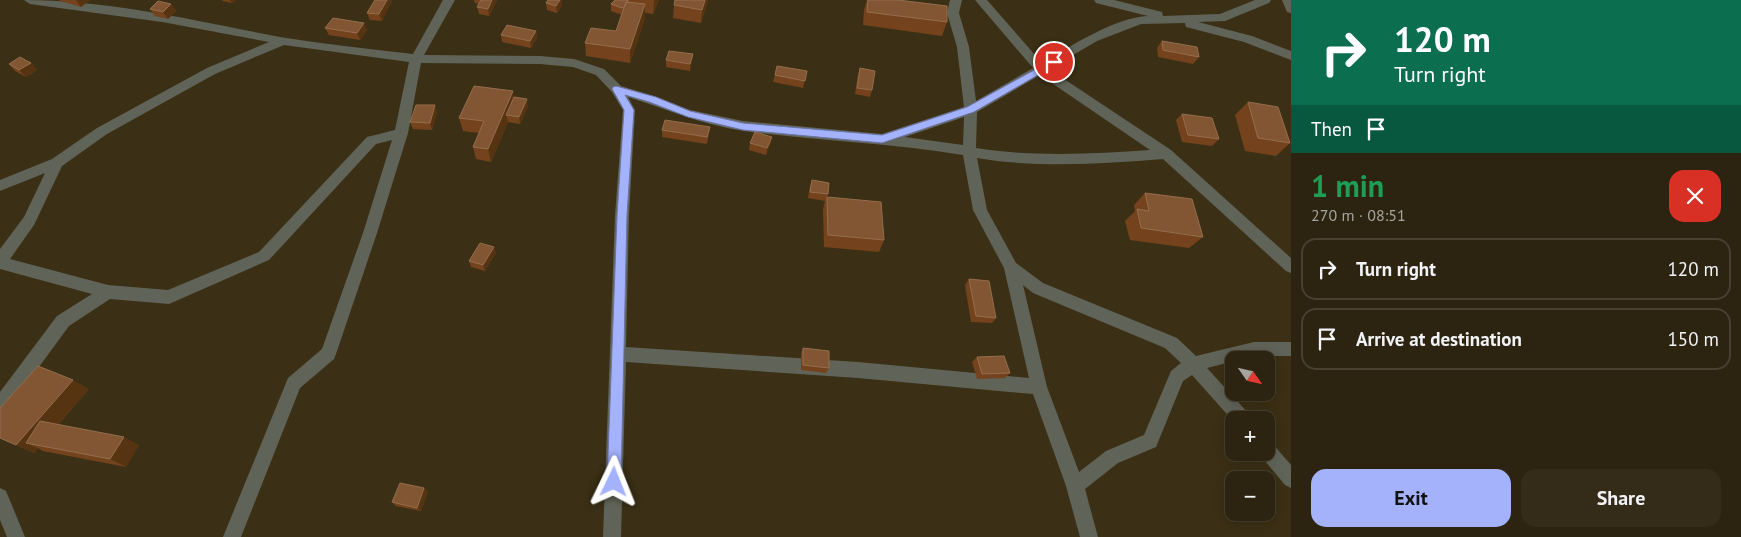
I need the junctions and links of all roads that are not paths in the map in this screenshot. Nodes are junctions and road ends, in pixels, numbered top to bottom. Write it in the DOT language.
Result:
graph roads {
  1 [pos="30,0"];
  2 [pos="449,0"];
  3 [pos="956,0"];
  4 [pos="981,0"];
  5 [pos="992,0"];
  6 [pos="1100,0"];
  7 [pos="1265,0"];
  8 [pos="1288,0"];
  9 [pos="1291,9"];
  10 [pos="998,21"];
  11 [pos="1178,21"];
  12 [pos="283,41"];
  13 [pos="1291,56"];
  14 [pos="416,59"];
  15 [pos="1041,70"];
  16 [pos="616,89"];
  17 [pos="971,110"];
  18 [pos="401,133"];
  19 [pos="882,139"];
  20 [pos="969,152"];
  21 [pos="1166,154"];
  22 [pos="57,163"];
  23 [pos="0,186"];
  24 [pos="0,262"];
  25 [pos="1011,267"];
  26 [pos="1291,267"];
  27 [pos="108,292"];
  28 [pos="1291,349"];
  29 [pos="618,354"];
  30 [pos="1193,364"];
  31 [pos="1038,387"];
  32 [pos="0,406"];
  33 [pos="1235,411"];
  34 [pos="1275,459"];
  35 [pos="1291,479"];
  36 [pos="1075,486"];
  37 [pos="0,497"];
  38 [pos="16,537"];
  39 [pos="232,537"];
  40 [pos="612,537"];
  41 [pos="1090,537"];
  1 -- 12 [label="street"];
  2 -- 14 [label="street"];
  3 -- 17 [label="street"];
  4 -- 10 [label="street"];
  5 -- 10 [label="street"];
  6 -- 11 [label="street"];
  7 -- 11 [label="street"];
  8 -- 9 [label="street"];
  10 -- 15 [label="street"];
  11 -- 13 [label="street"];
  11 -- 15 [label="street"];
  12 -- 14 [label="street"];
  12 -- 22 [label="street"];
  14 -- 16 [label="street"];
  14 -- 18 [label="street"];
  15 -- 17 [label="street"];
  15 -- 21 [label="street"];
  16 -- 19 [label="street"];
  16 -- 29 [label="street"];
  17 -- 19 [label="street"];
  17 -- 20 [label="street"];
  18 -- 27 [label="street"];
  18 -- 39 [label="street"];
  19 -- 20 [label="street"];
  20 -- 21 [label="street"];
  20 -- 25 [label="street"];
  21 -- 26 [label="street"];
  22 -- 23 [label="street"];
  22 -- 24 [label="street"];
  24 -- 27 [label="street"];
  25 -- 30 [label="street"];
  25 -- 31 [label="street"];
  27 -- 32 [label="street"];
  28 -- 30 [label="street"];
  29 -- 31 [label="street"];
  29 -- 40 [label="street"];
  30 -- 33 [label="street"];
  30 -- 36 [label="street"];
  31 -- 36 [label="street"];
  34 -- 35 [label="street"];
  36 -- 41 [label="street"];
  37 -- 38 [label="street"];
}
